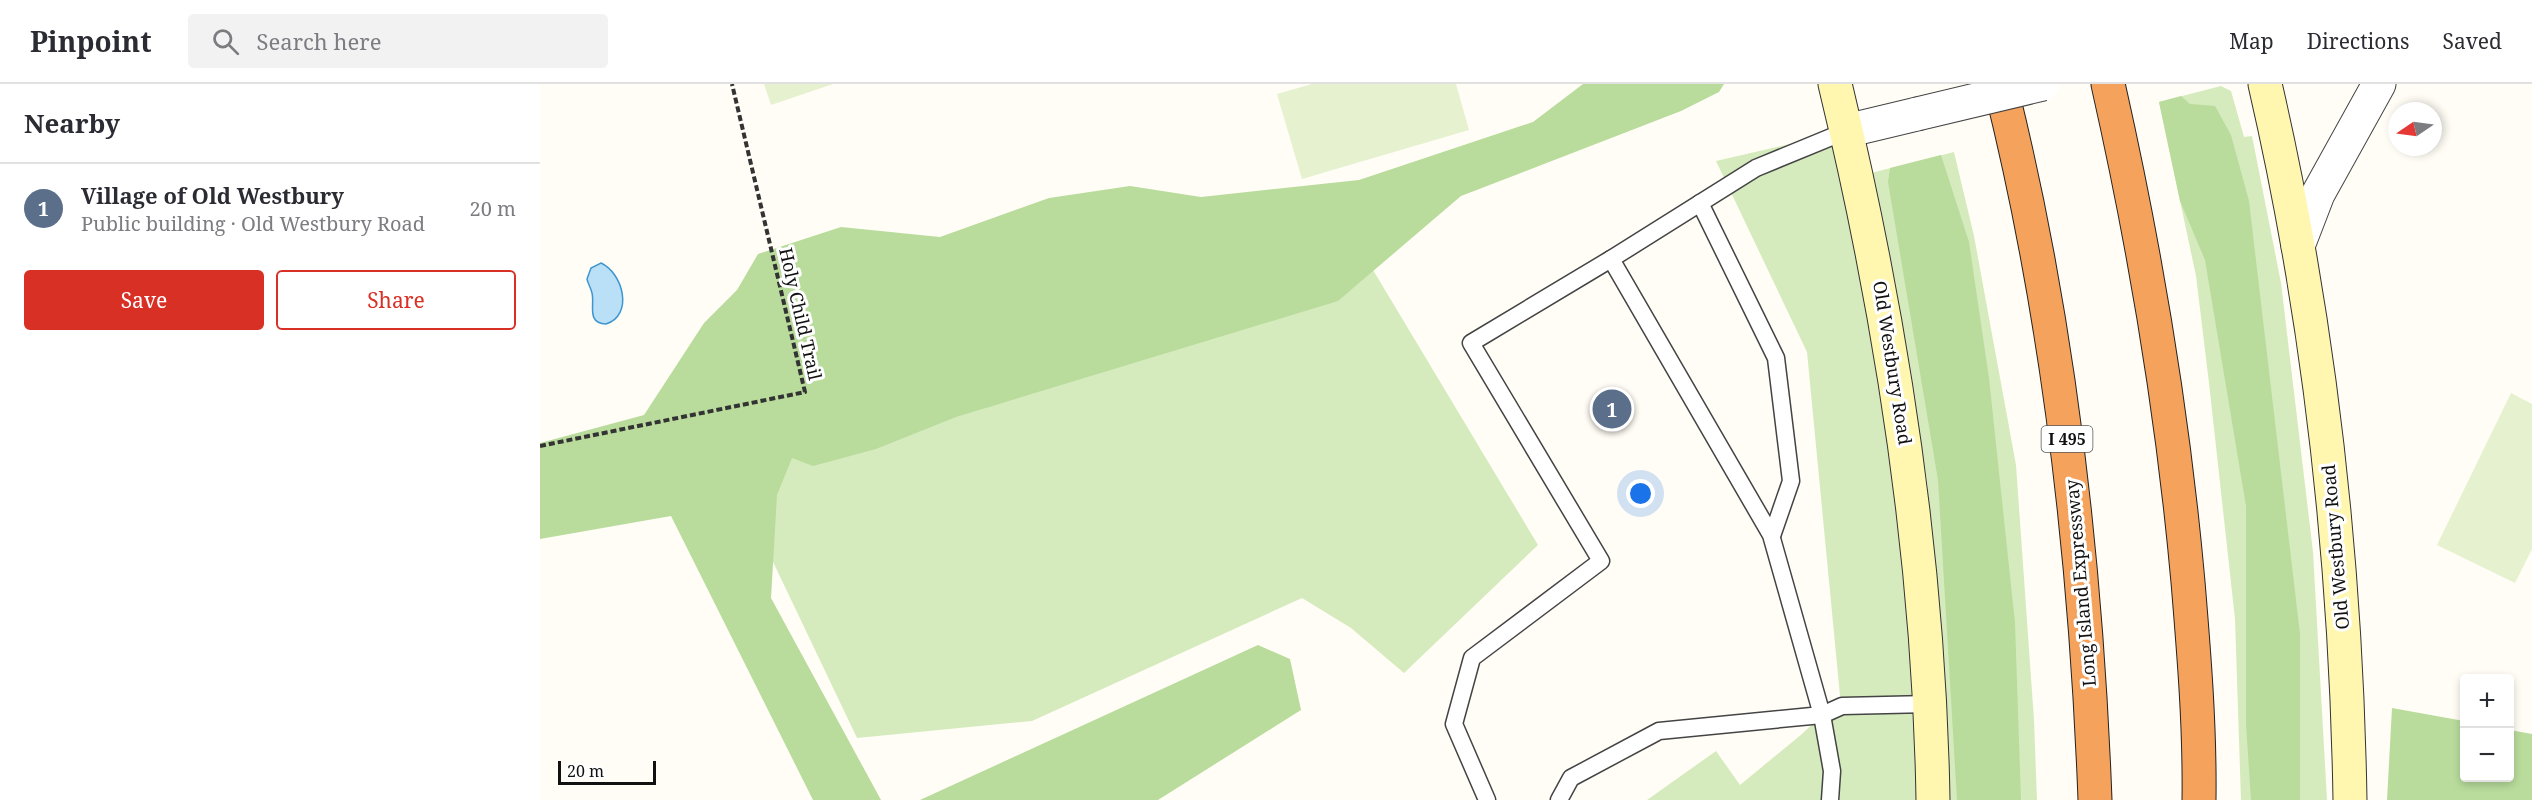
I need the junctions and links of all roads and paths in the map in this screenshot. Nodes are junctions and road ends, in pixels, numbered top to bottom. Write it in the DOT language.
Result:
graph roads {
  1 [pos="732,84"];
  2 [pos="1835,84"];
  3 [pos="2000,84"];
  4 [pos="2043,84"];
  5 [pos="2108,84"];
  6 [pos="2265,84"];
  7 [pos="2379,84"];
  8 [pos="1846,131"];
  9 [pos="1700,203"];
  10 [pos="2298,246"];
  11 [pos="1611,259"];
  12 [pos="540,446"];
  13 [pos="1772,536"];
  14 [pos="1929,704"];
  15 [pos="1822,716"];
  16 [pos="1487,800"];
  17 [pos="1558,800"];
  18 [pos="1830,800"];
  19 [pos="1933,800"];
  20 [pos="2095,800"];
  21 [pos="2199,800"];
  22 [pos="2350,800"];
  1 -- 12 [label="path, Holy Child Trail"];
  2 -- 8 [label="main road, Old Westbury Road"];
  3 -- 20 [label="highway, Long Island Expressway / I 495"];
  4 -- 8 [label="street, bridge"];
  5 -- 21 [label="highway"];
  6 -- 10 [label="main road, Old Westbury Road"];
  7 -- 10 [label="street"];
  8 -- 9 [label="lane"];
  8 -- 14 [label="main road, Old Westbury Road"];
  9 -- 11 [label="lane"];
  9 -- 13 [label="lane"];
  10 -- 22 [label="main road, Old Westbury Road"];
  11 -- 13 [label="lane"];
  11 -- 16 [label="lane"];
  13 -- 15 [label="lane"];
  14 -- 15 [label="lane"];
  14 -- 19 [label="main road, Old Westbury Road"];
  15 -- 17 [label="lane"];
  15 -- 18 [label="lane"];
}
